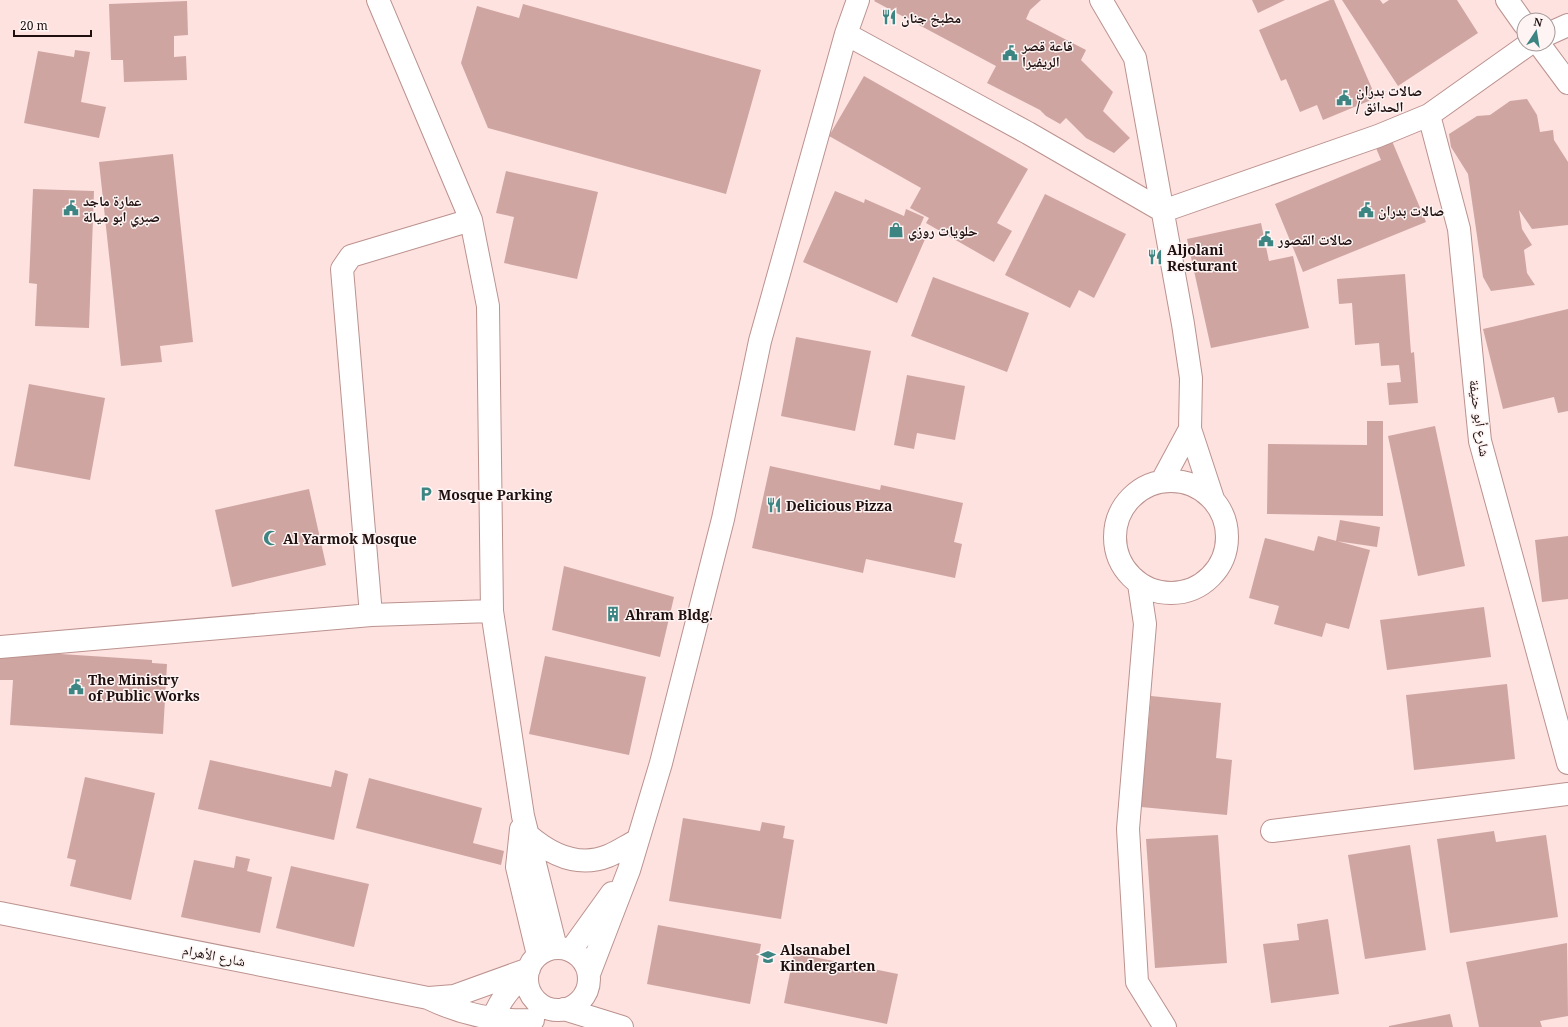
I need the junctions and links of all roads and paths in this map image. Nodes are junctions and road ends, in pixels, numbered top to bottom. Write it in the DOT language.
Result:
graph roads {
  1 [pos="378,0"];
  2 [pos="858,0"];
  3 [pos="1101,0"];
  4 [pos="1507,0"];
  5 [pos="1516,13"];
  6 [pos="1568,25"];
  7 [pos="1556,30"];
  8 [pos="846,34"];
  9 [pos="1518,52"];
  10 [pos="1545,52"];
  11 [pos="1568,83"];
  12 [pos="1428,115"];
  13 [pos="1163,211"];
  14 [pos="470,220"];
  15 [pos="1190,429"];
  16 [pos="1162,481"];
  17 [pos="1213,499"];
  18 [pos="1139,584"];
  19 [pos="1175,594"];
  20 [pos="492,611"];
  21 [pos="371,615"];
  22 [pos="1145,624"];
  23 [pos="0,647"];
  24 [pos="1568,763"];
  25 [pos="1568,794"];
  26 [pos="525,826"];
  27 [pos="1272,831"];
  28 [pos="638,840"];
  29 [pos="630,870"];
  30 [pos="0,913"];
  31 [pos="548,955"];
  32 [pos="589,980"];
  33 [pos="428,998"];
  34 [pos="543,1016"];
  35 [pos="492,1023"];
  36 [pos="622,1027"];
  37 [pos="626,1027"];
  38 [pos="1165,1027"];
  1 -- 14 [label="street"];
  2 -- 8 [label="street"];
  3 -- 13 [label="street"];
  4 -- 5 [label="street"];
  6 -- 7 [label="street"];
  8 -- 13 [label="street"];
  8 -- 28 [label="street"];
  9 -- 12 [label="street"];
  10 -- 11 [label="street"];
  12 -- 13 [label="street"];
  12 -- 24 [label="street, شارع أبو حنيفة"];
  13 -- 15 [label="street"];
  14 -- 20 [label="street"];
  14 -- 21 [label="street"];
  15 -- 16 [label="street"];
  15 -- 17 [label="street"];
  16 -- 17 [label="street"];
  16 -- 18 [label="street"];
  17 -- 19 [label="street"];
  18 -- 19 [label="street"];
  18 -- 22 [label="street"];
  19 -- 22 [label="street"];
  20 -- 21 [label="street"];
  20 -- 26 [label="street"];
  21 -- 23 [label="street"];
  22 -- 38 [label="street"];
  25 -- 27 [label="street"];
  26 -- 28 [label="street"];
  26 -- 31 [label="street"];
  28 -- 29 [label="street"];
  29 -- 31 [label="street"];
  29 -- 32 [label="street"];
  30 -- 33 [label="street, شارع الأهرام"];
  31 -- 32 [label="street"];
  31 -- 33 [label="street"];
  31 -- 34 [label="street"];
  31 -- 35 [label="street"];
  32 -- 34 [label="street"];
  32 -- 37 [label="street"];
  33 -- 35 [label="street"];
  34 -- 35 [label="street"];
  34 -- 36 [label="street"];
}
